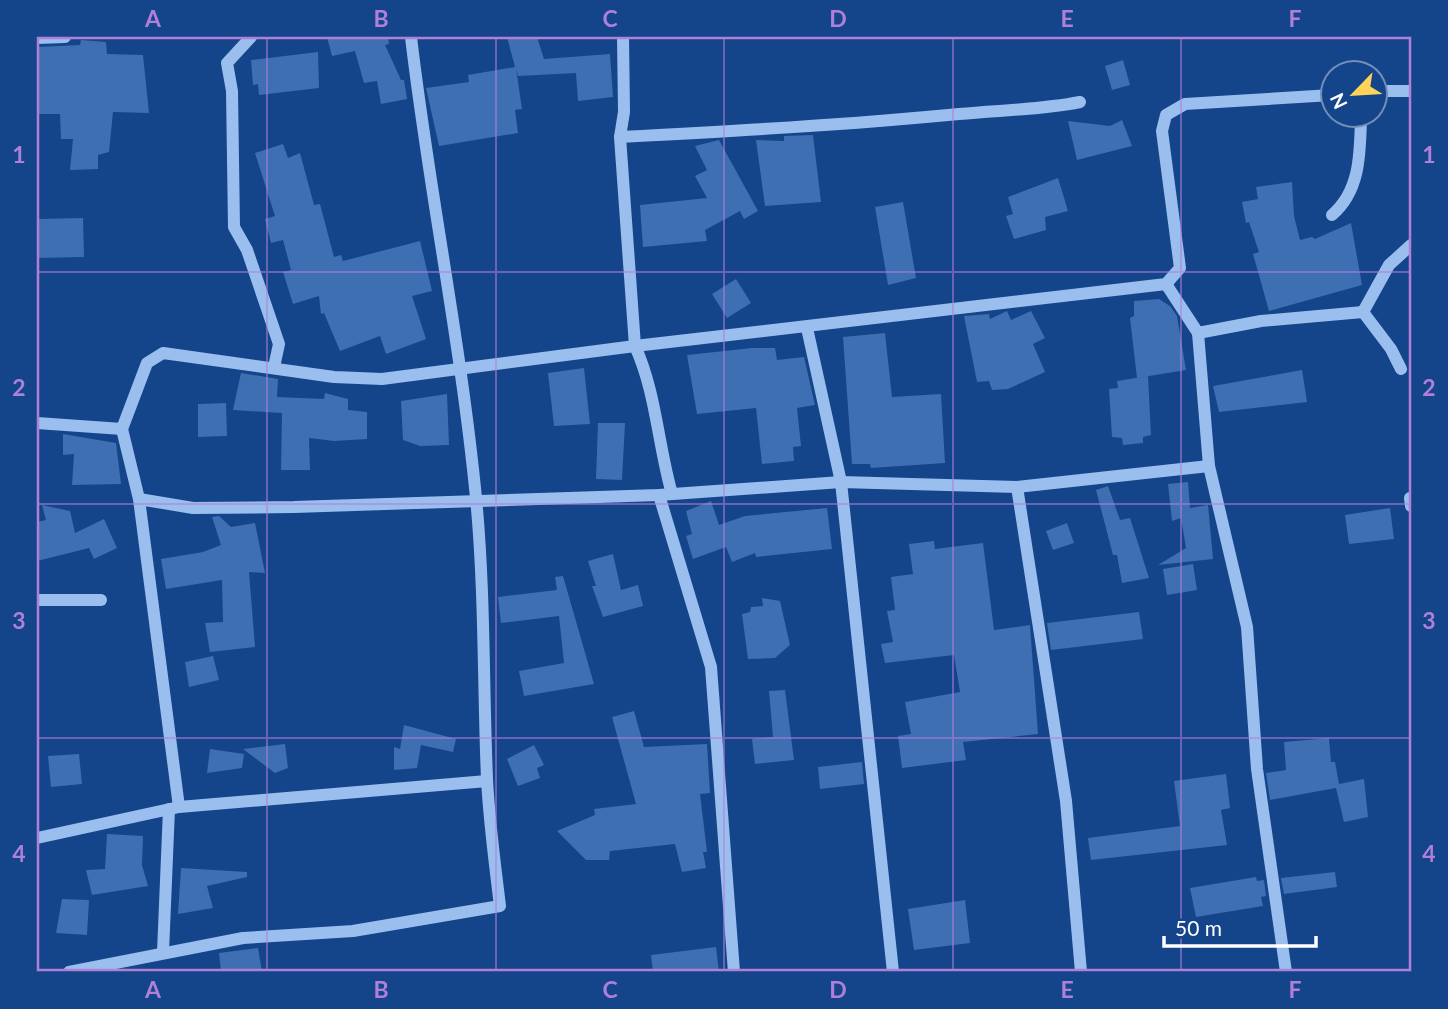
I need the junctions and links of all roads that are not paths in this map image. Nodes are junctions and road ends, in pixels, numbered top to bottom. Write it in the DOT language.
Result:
graph roads {
  1 [pos="65,37"];
  2 [pos="251,37"];
  3 [pos="411,37"];
  4 [pos="623,37"];
  5 [pos="37,38"];
  6 [pos="1411,91"];
  7 [pos="1388,92"];
  8 [pos="1318,96"];
  9 [pos="1080,102"];
  10 [pos="1360,130"];
  11 [pos="620,137"];
  12 [pos="1332,215"];
  13 [pos="1411,245"];
  14 [pos="1166,284"];
  15 [pos="1363,312"];
  16 [pos="807,328"];
  17 [pos="1198,333"];
  18 [pos="635,346"];
  19 [pos="274,367"];
  20 [pos="462,369"];
  21 [pos="1401,369"];
  22 [pos="37,423"];
  23 [pos="122,429"];
  24 [pos="1209,466"];
  25 [pos="841,482"];
  26 [pos="1017,487"];
  27 [pos="673,494"];
  28 [pos="659,495"];
  29 [pos="139,499"];
  30 [pos="476,502"];
  31 [pos="37,600"];
  32 [pos="101,600"];
  33 [pos="487,780"];
  34 [pos="174,808"];
  35 [pos="37,838"];
  36 [pos="163,952"];
  37 [pos="69,972"];
  38 [pos="734,972"];
  39 [pos="893,972"];
  40 [pos="1081,972"];
  41 [pos="1286,972"];
  1 -- 5 [label="street"];
  2 -- 19 [label="street"];
  3 -- 20 [label="street"];
  4 -- 11 [label="street"];
  6 -- 7 [label="street"];
  8 -- 14 [label="street"];
  9 -- 11 [label="street"];
  10 -- 12 [label="street"];
  11 -- 18 [label="street"];
  13 -- 15 [label="street"];
  14 -- 16 [label="street"];
  14 -- 17 [label="street"];
  15 -- 17 [label="street"];
  15 -- 21 [label="street"];
  16 -- 18 [label="street"];
  16 -- 25 [label="street"];
  17 -- 24 [label="street"];
  18 -- 20 [label="street"];
  18 -- 27 [label="street"];
  19 -- 20 [label="street"];
  19 -- 23 [label="street"];
  20 -- 30 [label="street"];
  22 -- 23 [label="street"];
  23 -- 29 [label="street"];
  24 -- 26 [label="street"];
  24 -- 41 [label="street"];
  25 -- 26 [label="street"];
  25 -- 27 [label="street"];
  25 -- 39 [label="street"];
  26 -- 40 [label="street"];
  27 -- 28 [label="street"];
  28 -- 30 [label="street"];
  28 -- 38 [label="street"];
  29 -- 30 [label="street"];
  29 -- 34 [label="street"];
  30 -- 33 [label="street"];
  31 -- 32 [label="street"];
  33 -- 34 [label="street"];
  33 -- 36 [label="street"];
  34 -- 35 [label="street"];
  34 -- 36 [label="street"];
  36 -- 37 [label="street"];
}
